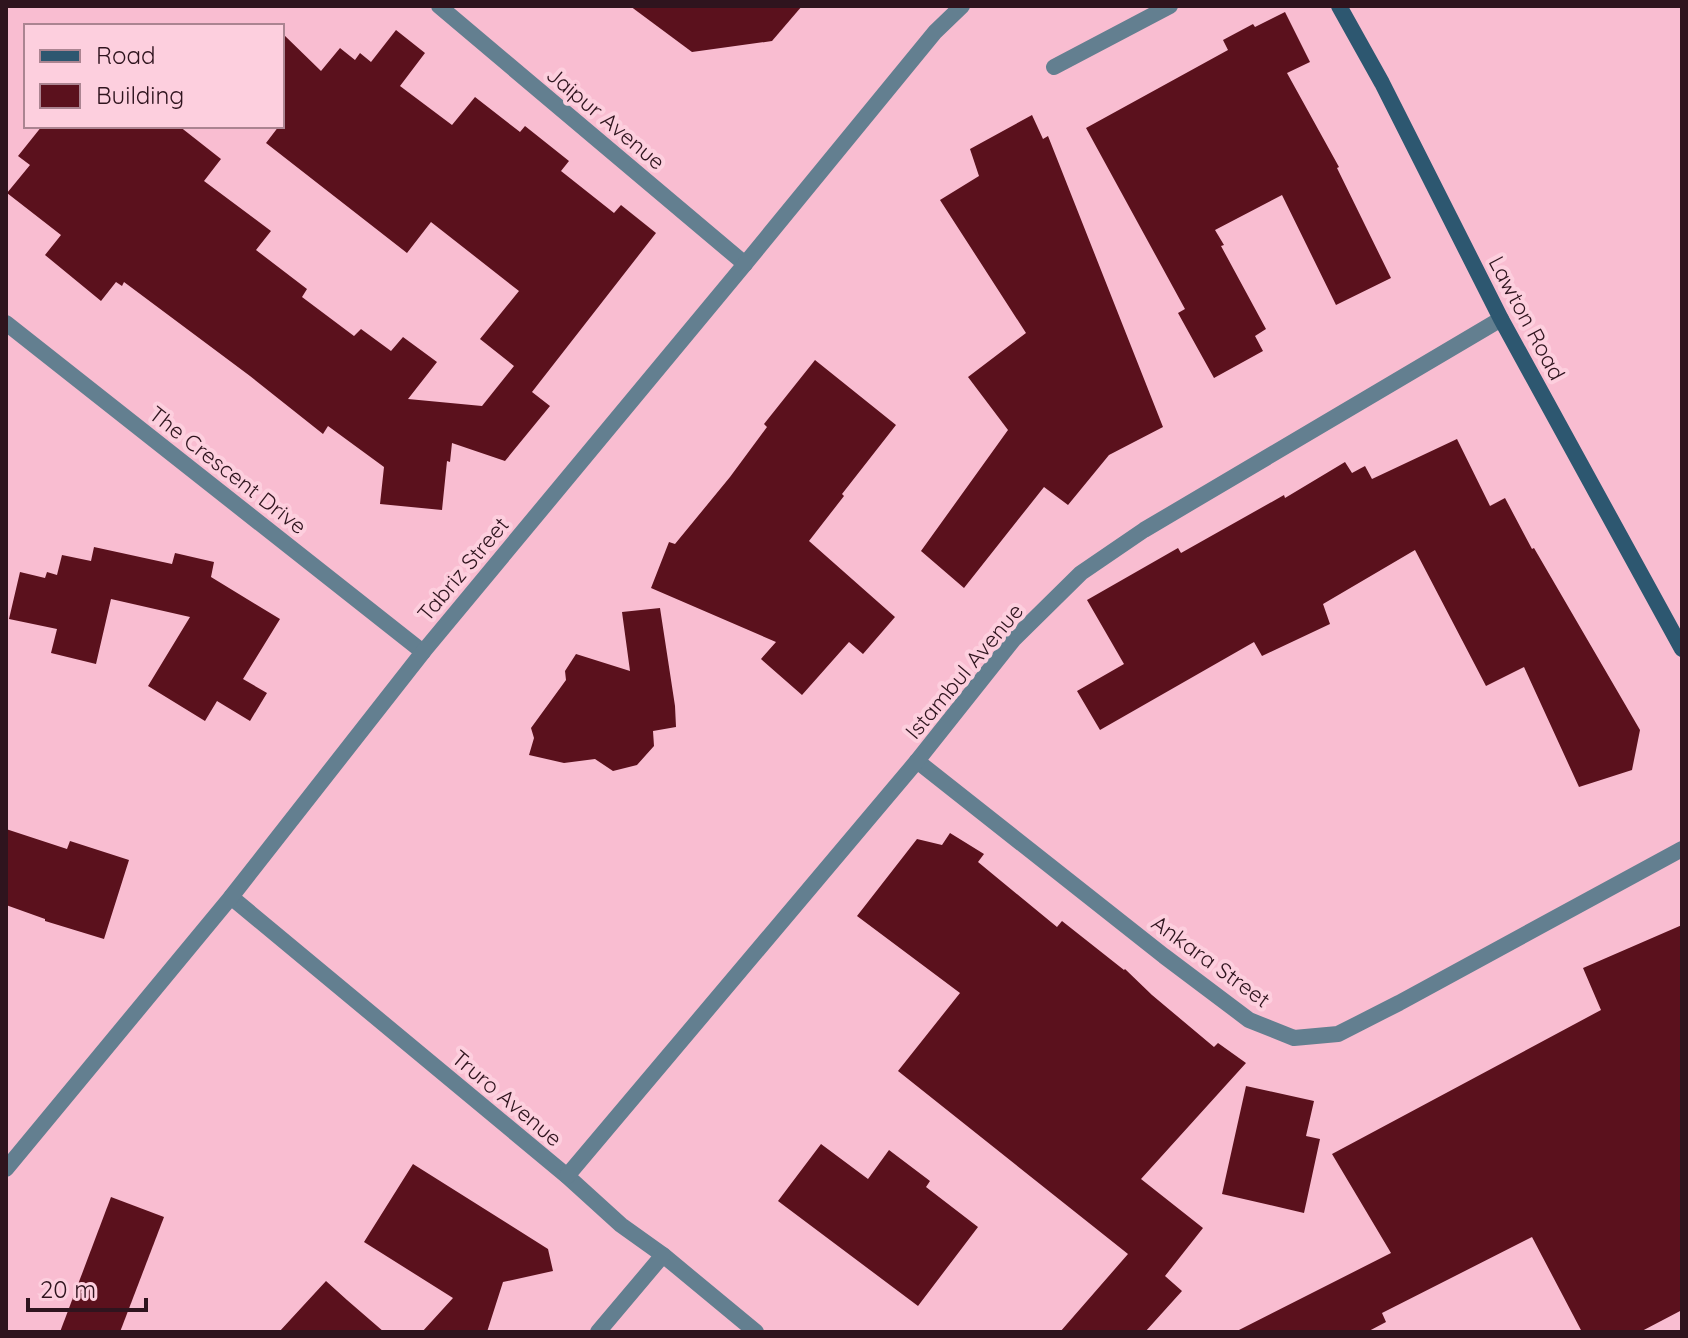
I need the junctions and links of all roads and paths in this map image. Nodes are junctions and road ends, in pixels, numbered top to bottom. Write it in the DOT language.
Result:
graph roads {
  1 [pos="439,6"];
  2 [pos="962,6"];
  3 [pos="1169,6"];
  4 [pos="1339,6"];
  5 [pos="1054,67"];
  6 [pos="745,264"];
  7 [pos="1501,319"];
  8 [pos="6,323"];
  9 [pos="1682,649"];
  10 [pos="423,652"];
  11 [pos="917,761"];
  12 [pos="1682,849"];
  13 [pos="231,897"];
  14 [pos="6,1169"];
  15 [pos="567,1176"];
  16 [pos="663,1255"];
  17 [pos="598,1332"];
  18 [pos="756,1332"];
  1 -- 6 [label="street, Jaipur Avenue"];
  2 -- 6 [label="street, Tabriz Street"];
  3 -- 5 [label="street"];
  4 -- 7 [label="street, Lawton Road"];
  6 -- 10 [label="street, Tabriz Street"];
  7 -- 9 [label="street, Lawton Road"];
  7 -- 11 [label="street, Istambul Avenue"];
  8 -- 10 [label="street, The Crescent Drive"];
  10 -- 13 [label="street, Tabriz Street"];
  11 -- 12 [label="street, Ankara Street"];
  11 -- 15 [label="street, Istambul Avenue"];
  13 -- 14 [label="street, Tabriz Street"];
  13 -- 15 [label="street, Truro Avenue"];
  15 -- 16 [label="street, Truro Avenue"];
  16 -- 17 [label="street"];
  16 -- 18 [label="street, Truro Avenue"];
}
